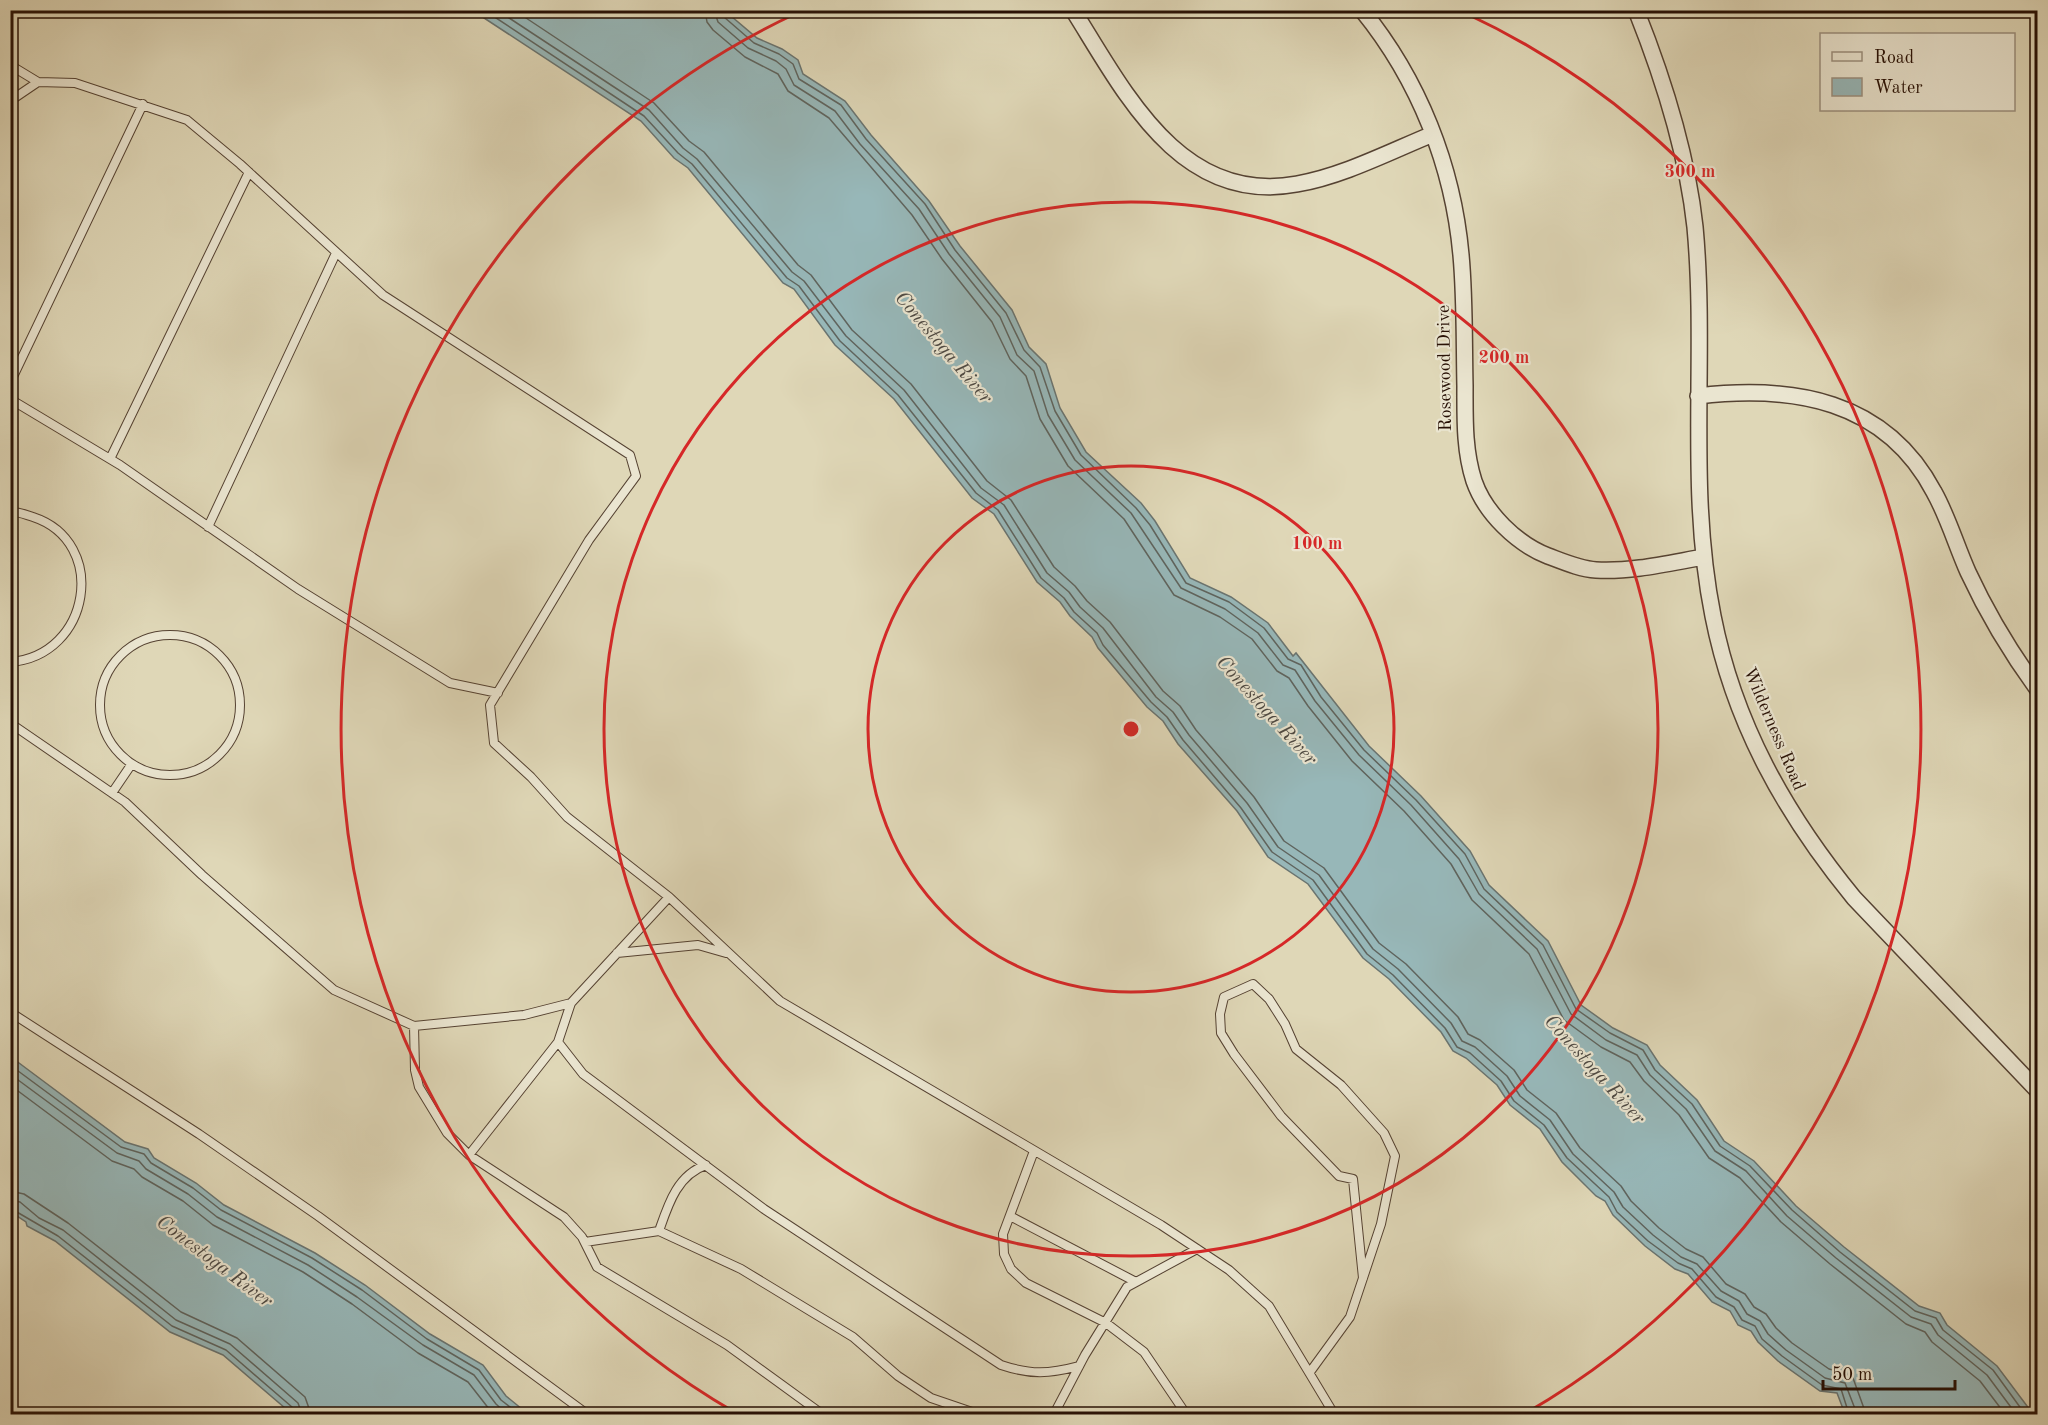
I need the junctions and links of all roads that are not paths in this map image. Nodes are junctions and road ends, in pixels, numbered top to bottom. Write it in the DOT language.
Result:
graph roads {
  1 [pos="1073,10"];
  2 [pos="1362,10"];
  3 [pos="1636,10"];
  4 [pos="10,65"];
  5 [pos="38,82"];
  6 [pos="10,101"];
  7 [pos="143,104"];
  8 [pos="1433,134"];
  9 [pos="249,172"];
  10 [pos="336,253"];
  11 [pos="10,383"];
  12 [pos="1698,396"];
  13 [pos="10,399"];
  14 [pos="110,459"];
  15 [pos="10,512"];
  16 [pos="208,526"];
  17 [pos="1704,557"];
  18 [pos="10,662"];
  19 [pos="2037,690"];
  20 [pos="498,693"];
  21 [pos="10,723"];
  22 [pos="131,765"];
  23 [pos="112,793"];
  24 [pos="669,897"];
  25 [pos="617,953"];
  26 [pos="730,955"];
  27 [pos="571,1003"];
  28 [pos="10,1012"];
  29 [pos="414,1026"];
  30 [pos="558,1042"];
  31 [pos="2037,1091"];
  32 [pos="1034,1151"];
  33 [pos="469,1155"];
  34 [pos="706,1165"];
  35 [pos="1010,1216"];
  36 [pos="659,1231"];
  37 [pos="585,1242"];
  38 [pos="1197,1249"];
  39 [pos="1363,1278"];
  40 [pos="1136,1282"];
  41 [pos="1106,1323"];
  42 [pos="1079,1366"];
  43 [pos="1310,1372"];
  44 [pos="587,1414"];
  45 [pos="822,1414"];
  46 [pos="978,1414"];
  47 [pos="1054,1414"];
  48 [pos="1186,1414"];
  49 [pos="1334,1414"];
  1 -- 8 [label="street"];
  2 -- 8 [label="street, Rosewood Drive"];
  3 -- 12 [label="street, Wilderness Road"];
  4 -- 5 [label="lane"];
  5 -- 6 [label="lane"];
  5 -- 7 [label="lane"];
  7 -- 9 [label="lane"];
  7 -- 11 [label="lane"];
  8 -- 17 [label="street, Rosewood Drive"];
  9 -- 10 [label="lane"];
  9 -- 14 [label="lane"];
  10 -- 16 [label="lane"];
  10 -- 20 [label="lane"];
  12 -- 17 [label="street, Wilderness Road"];
  12 -- 19 [label="street"];
  13 -- 14 [label="lane"];
  14 -- 16 [label="lane"];
  15 -- 18 [label="lane"];
  16 -- 20 [label="lane"];
  17 -- 31 [label="street, Wilderness Road"];
  20 -- 24 [label="lane"];
  21 -- 23 [label="lane"];
  22 -- 22 [label="lane"];
  22 -- 23 [label="lane"];
  23 -- 29 [label="lane"];
  24 -- 25 [label="lane"];
  24 -- 26 [label="lane"];
  25 -- 26 [label="lane"];
  25 -- 27 [label="lane"];
  26 -- 32 [label="lane"];
  27 -- 29 [label="lane"];
  27 -- 30 [label="lane"];
  28 -- 44 [label="lane"];
  29 -- 33 [label="lane"];
  30 -- 33 [label="lane"];
  30 -- 34 [label="lane"];
  32 -- 35 [label="lane"];
  32 -- 38 [label="lane"];
  33 -- 37 [label="lane"];
  34 -- 36 [label="lane"];
  34 -- 42 [label="lane"];
  35 -- 40 [label="lane"];
  35 -- 41 [label="lane"];
  36 -- 37 [label="lane"];
  36 -- 46 [label="lane"];
  37 -- 45 [label="lane"];
  38 -- 40 [label="lane"];
  38 -- 43 [label="lane"];
  39 -- 39 [label="lane"];
  39 -- 43 [label="lane"];
  40 -- 41 [label="lane"];
  41 -- 42 [label="lane"];
  41 -- 48 [label="lane"];
  42 -- 47 [label="lane"];
  43 -- 49 [label="lane"];
}
